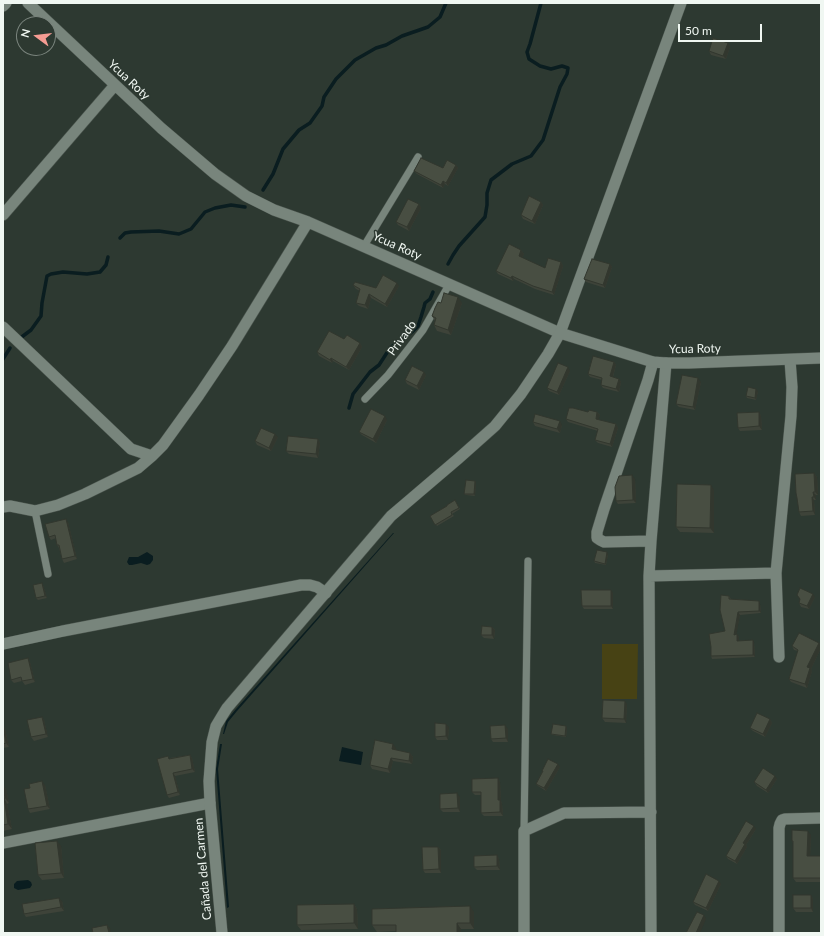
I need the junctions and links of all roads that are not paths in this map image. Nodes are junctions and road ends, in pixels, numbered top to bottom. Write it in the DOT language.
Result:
graph roads {
  1 [pos="6,3"];
  2 [pos="28,3"];
  3 [pos="681,3"];
  4 [pos="3,6"];
  5 [pos="115,85"];
  6 [pos="418,157"];
  7 [pos="3,215"];
  8 [pos="308,222"];
  9 [pos="364,246"];
  10 [pos="450,283"];
  11 [pos="3,327"];
  12 [pos="560,332"];
  13 [pos="821,358"];
  14 [pos="790,360"];
  15 [pos="653,362"];
  16 [pos="666,363"];
  17 [pos="365,400"];
  18 [pos="152,456"];
  19 [pos="5,504"];
  20 [pos="35,511"];
  21 [pos="651,541"];
  22 [pos="528,561"];
  23 [pos="776,573"];
  24 [pos="48,574"];
  25 [pos="649,576"];
  26 [pos="326,593"];
  27 [pos="3,644"];
  28 [pos="779,657"];
  29 [pos="210,803"];
  30 [pos="651,812"];
  31 [pos="821,818"];
  32 [pos="524,831"];
  33 [pos="3,843"];
  34 [pos="222,933"];
  35 [pos="524,933"];
  36 [pos="651,933"];
  37 [pos="779,933"];
  1 -- 4 [label="street"];
  2 -- 5 [label="street, Ycua Roty"];
  3 -- 12 [label="street, Cañada del Carmen"];
  5 -- 7 [label="street"];
  5 -- 8 [label="street, Ycua Roty"];
  6 -- 9 [label="lane"];
  8 -- 9 [label="street, Ycua Roty"];
  8 -- 18 [label="street"];
  9 -- 10 [label="street, Ycua Roty"];
  10 -- 12 [label="street, Ycua Roty"];
  10 -- 17 [label="lane, Privado"];
  11 -- 18 [label="street"];
  12 -- 15 [label="street, Ycua Roty"];
  12 -- 26 [label="street, Cañada del Carmen"];
  13 -- 14 [label="street, Ycua Roty"];
  14 -- 16 [label="street, Ycua Roty"];
  14 -- 23 [label="street"];
  15 -- 16 [label="street, Ycua Roty"];
  15 -- 21 [label="street"];
  16 -- 21 [label="street"];
  18 -- 20 [label="street"];
  19 -- 20 [label="street"];
  20 -- 24 [label="lane"];
  21 -- 25 [label="street"];
  22 -- 32 [label="lane"];
  23 -- 25 [label="street"];
  23 -- 28 [label="street"];
  25 -- 30 [label="street"];
  26 -- 27 [label="street"];
  26 -- 29 [label="street, Cañada del Carmen"];
  29 -- 33 [label="street"];
  29 -- 34 [label="street, Cañada del Carmen"];
  30 -- 32 [label="street"];
  30 -- 36 [label="street"];
  31 -- 37 [label="street"];
  32 -- 35 [label="street"];
}
